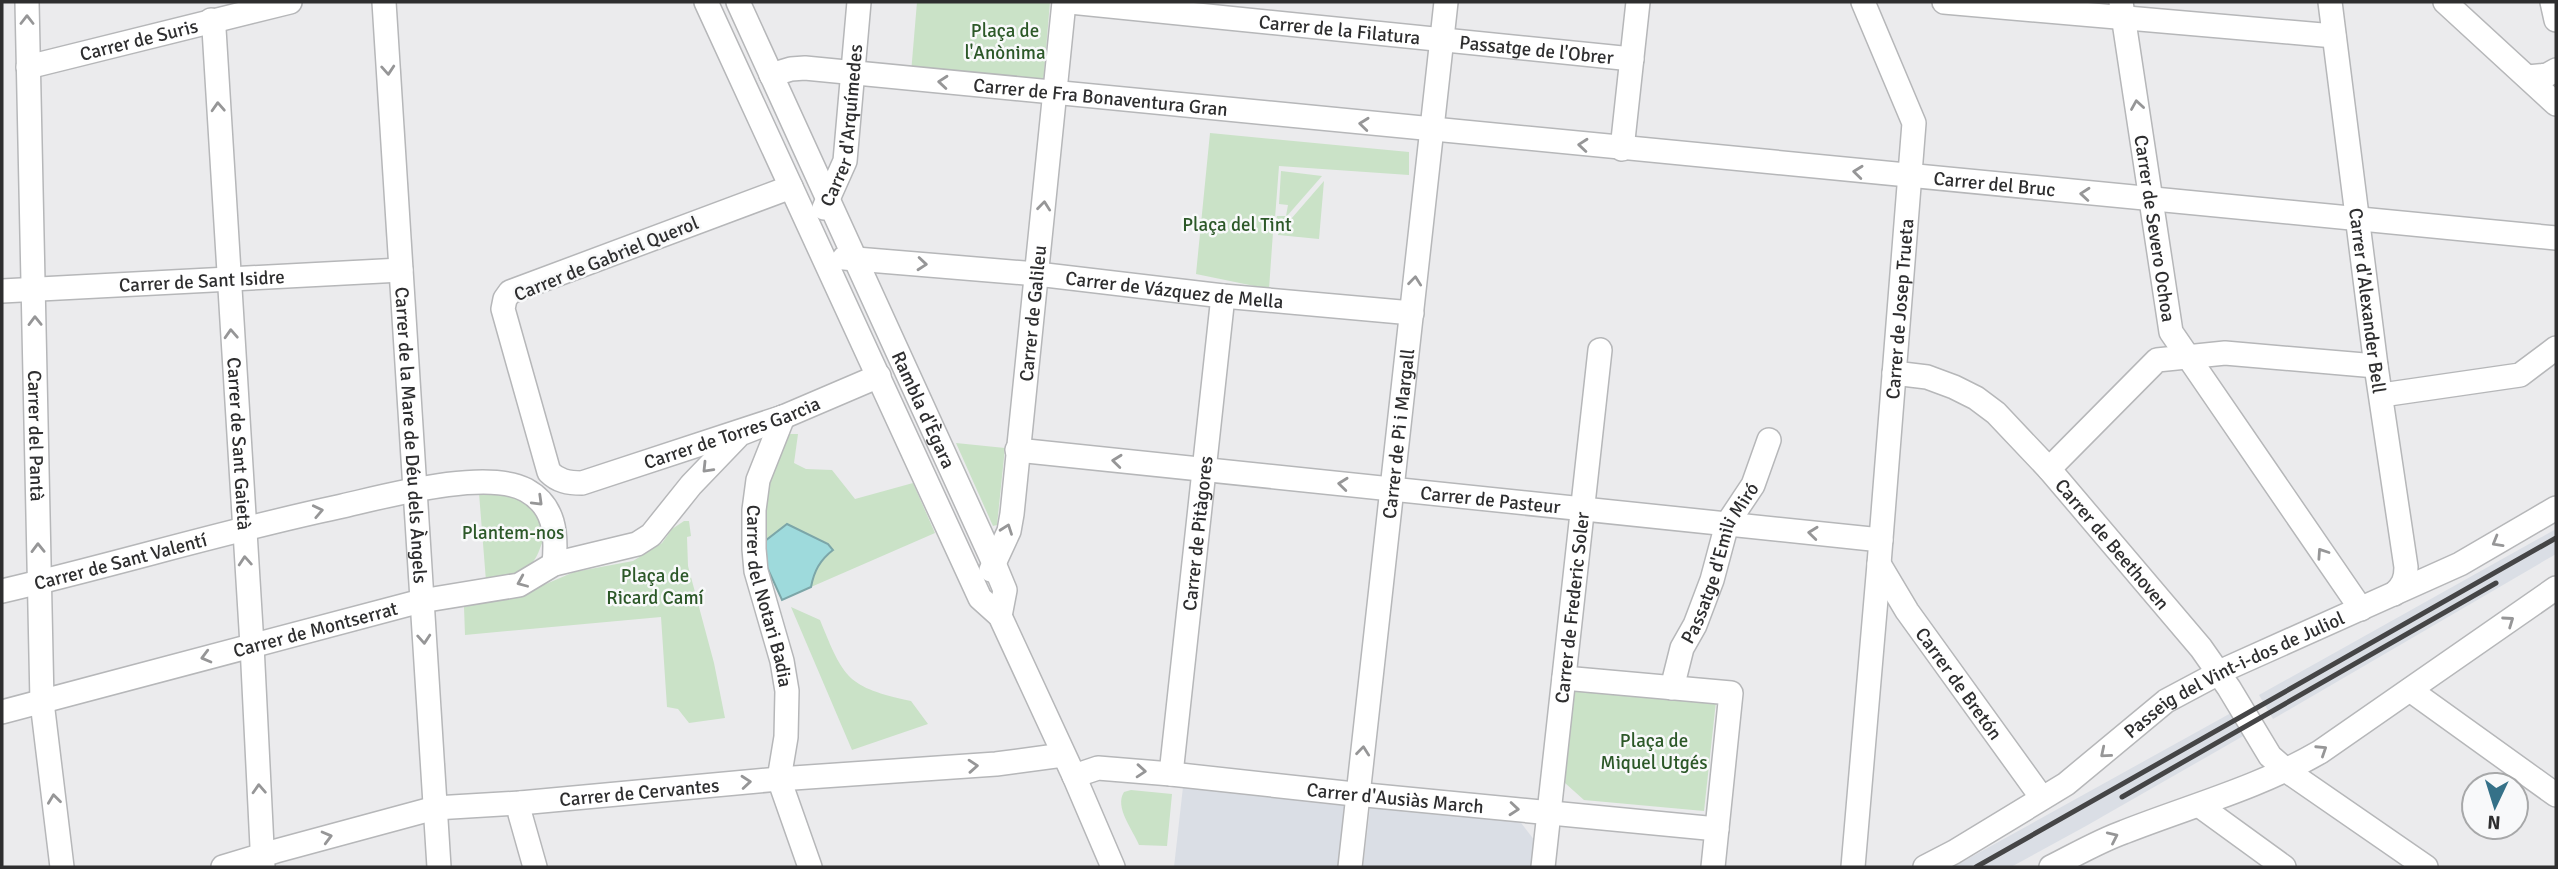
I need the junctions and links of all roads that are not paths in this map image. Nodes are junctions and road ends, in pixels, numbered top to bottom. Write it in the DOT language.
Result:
graph roads {
  1 [pos="27,2"];
  2 [pos="290,2"];
  3 [pos="384,2"];
  4 [pos="706,2"];
  5 [pos="738,2"];
  6 [pos="859,2"];
  7 [pos="1064,2"];
  8 [pos="1070,2"];
  9 [pos="1446,2"];
  10 [pos="1639,2"];
  11 [pos="1863,2"];
  12 [pos="1944,2"];
  13 [pos="2330,2"];
  14 [pos="2445,2"];
  15 [pos="2552,2"];
  16 [pos="2122,10"];
  17 [pos="211,20"];
  18 [pos="2556,20"];
  19 [pos="2334,37"];
  20 [pos="1442,40"];
  21 [pos="1632,59"];
  22 [pos="28,67"];
  23 [pos="2556,69"];
  24 [pos="853,73"];
  25 [pos="771,75"];
  26 [pos="2528,77"];
  27 [pos="1056,92"];
  28 [pos="2556,104"];
  29 [pos="1432,131"];
  30 [pos="1622,149"];
  31 [pos="1909,177"];
  32 [pos="791,187"];
  33 [pos="2153,200"];
  34 [pos="828,201"];
  35 [pos="2357,220"];
  36 [pos="2556,239"];
  37 [pos="822,251"];
  38 [pos="854,258"];
  39 [pos="401,270"];
  40 [pos="1037,274"];
  41 [pos="228,278"];
  42 [pos="33,289"];
  43 [pos="2,290"];
  44 [pos="1223,296"];
  45 [pos="1412,313"];
  46 [pos="2556,348"];
  47 [pos="1600,350"];
  48 [pos="2187,356"];
  49 [pos="2376,366"];
  50 [pos="1894,373"];
  51 [pos="878,376"];
  52 [pos="2382,395"];
  53 [pos="783,416"];
  54 [pos="1769,440"];
  55 [pos="1017,450"];
  56 [pos="2049,469"];
  57 [pos="1204,470"];
  58 [pos="582,483"];
  59 [pos="1392,489"];
  60 [pos="413,490"];
  61 [pos="2556,508"];
  62 [pos="1583,509"];
  63 [pos="1727,524"];
  64 [pos="243,528"];
  65 [pos="1881,540"];
  66 [pos="957,547"];
  67 [pos="993,561"];
  68 [pos="554,564"];
  69 [pos="1879,564"];
  70 [pos="39,583"];
  71 [pos="2556,588"];
  72 [pos="2,591"];
  73 [pos="2394,594"];
  74 [pos="421,601"];
  75 [pos="2361,609"];
  76 [pos="1907,611"];
  77 [pos="1000,616"];
  78 [pos="1874,627"];
  79 [pos="252,645"];
  80 [pos="2217,673"];
  81 [pos="1564,678"];
  82 [pos="1672,688"];
  83 [pos="2410,690"];
  84 [pos="42,702"];
  85 [pos="2,712"];
  86 [pos="1063,755"];
  87 [pos="2287,771"];
  88 [pos="1171,774"];
  89 [pos="1074,776"];
  90 [pos="779,779"];
  91 [pos="1358,795"];
  92 [pos="2556,795"];
  93 [pos="2042,798"];
  94 [pos="520,803"];
  95 [pos="2200,806"];
  96 [pos="435,808"];
  97 [pos="1549,812"];
  98 [pos="1717,829"];
  99 [pos="262,862"];
  100 [pos="2060,865"];
  101 [pos="62,867"];
  102 [pos="223,867"];
  103 [pos="439,867"];
  104 [pos="535,867"];
  105 [pos="810,867"];
  106 [pos="1113,867"];
  107 [pos="1350,867"];
  108 [pos="1543,867"];
  109 [pos="1713,867"];
  110 [pos="1853,867"];
  111 [pos="1925,867"];
  112 [pos="2284,867"];
  113 [pos="2426,867"];
  22 -- 1 [label="street, Carrer del Pantà, one-way"];
  2 -- 17 [label="street, Carrer de Suris"];
  3 -- 39 [label="street, Carrer de la Mare de Déu dels Àngels, one-way"];
  4 -- 32 [label="street, Rambla d'Ègara"];
  5 -- 25 [label="street, Rambla d'Ègara"];
  6 -- 24 [label="street, Carrer d'Arquímedes"];
  7 -- 27 [label="street, Carrer de Galileu"];
  8 -- 20 [label="street, Carrer de la Filatura"];
  9 -- 20 [label="street, Carrer de Pi i Margall"];
  10 -- 21 [label="street"];
  11 -- 31 [label="street, Carrer de Josep Trueta"];
  12 -- 16 [label="street"];
  13 -- 19 [label="street, Carrer d'Alexander Bell"];
  14 -- 26 [label="street"];
  15 -- 18 [label="street"];
  16 -- 19 [label="street"];
  33 -- 16 [label="street, Carrer de Severo Ochoa, one-way"];
  17 -- 22 [label="street, Carrer de Suris"];
  41 -- 17 [label="street, Carrer de Sant Gaietà, one-way"];
  19 -- 35 [label="street, Carrer d'Alexander Bell"];
  20 -- 21 [label="street, Passatge de l'Obrer"];
  20 -- 29 [label="street, Carrer de Pi i Margall"];
  21 -- 30 [label="street"];
  22 -- 42 [label="street, Carrer del Pantà"];
  23 -- 26 [label="street"];
  24 -- 25 [label="street, Carrer de Fra Bonaventura Gran"];
  27 -- 24 [label="street, Carrer de Fra Bonaventura Gran, one-way"];
  24 -- 34 [label="street, Carrer d'Arquímedes"];
  25 -- 34 [label="street, Rambla d'Ègara"];
  26 -- 28 [label="street"];
  29 -- 27 [label="street, Carrer de Fra Bonaventura Gran, one-way"];
  40 -- 27 [label="street, Carrer de Galileu, one-way"];
  30 -- 29 [label="street, Carrer del Bruc, one-way"];
  45 -- 29 [label="street, Carrer de Pi i Margall, one-way"];
  31 -- 30 [label="street, Carrer del Bruc, one-way"];
  33 -- 31 [label="street, Carrer del Bruc, one-way"];
  31 -- 50 [label="street, Carrer de Josep Trueta"];
  32 -- 37 [label="street, Rambla d'Ègara"];
  32 -- 58 [label="street, Carrer de Gabriel Querol"];
  33 -- 35 [label="street, Carrer del Bruc"];
  33 -- 48 [label="street, Carrer de Severo Ochoa"];
  34 -- 37 [label="street, Carrer d'Arquímedes"];
  34 -- 38 [label="street, Rambla d'Ègara"];
  35 -- 36 [label="street, Carrer del Bruc"];
  35 -- 49 [label="street, Carrer d'Alexander Bell"];
  37 -- 38 [label="street"];
  37 -- 51 [label="street, Rambla d'Ègara"];
  38 -- 40 [label="street, Carrer de Vázquez de Mella, one-way"];
  38 -- 67 [label="street, Rambla d'Ègara"];
  39 -- 41 [label="street, Carrer de Sant Isidre"];
  39 -- 60 [label="street, Carrer de la Mare de Déu dels Àngels"];
  40 -- 44 [label="street, Carrer de Vázquez de Mella"];
  40 -- 55 [label="street, Carrer de Galileu"];
  41 -- 42 [label="street, Carrer de Sant Isidre"];
  64 -- 41 [label="street, Carrer de Sant Gaietà, one-way"];
  42 -- 43 [label="street, Carrer de Sant Isidre"];
  70 -- 42 [label="street, Carrer del Pantà, one-way"];
  44 -- 45 [label="street, Carrer de Vázquez de Mella"];
  44 -- 57 [label="street, Carrer de Pitàgores"];
  45 -- 59 [label="street, Carrer de Pi i Margall"];
  46 -- 52 [label="street"];
  47 -- 62 [label="street, Carrer de Frederic Soler"];
  48 -- 49 [label="street"];
  48 -- 56 [label="street"];
  75 -- 48 [label="street, Carrer de Severo Ochoa, one-way"];
  49 -- 52 [label="street, Carrer d'Alexander Bell"];
  50 -- 56 [label="street, Carrer de Beethoven"];
  50 -- 65 [label="street, Carrer de Josep Trueta"];
  51 -- 53 [label="street, Carrer de Torres Garcia"];
  51 -- 66 [label="street, Rambla d'Ègara"];
  52 -- 73 [label="street, Carrer d'Alexander Bell"];
  53 -- 58 [label="street, Carrer de Torres Garcia"];
  53 -- 68 [label="street, Carrer de Montserrat, one-way"];
  53 -- 90 [label="street, Carrer del Notari Badia"];
  54 -- 63 [label="street, Passatge d'Emili Miró"];
  57 -- 55 [label="street, Carrer de Pasteur, one-way"];
  67 -- 55 [label="street, Carrer de Galileu, one-way"];
  56 -- 80 [label="street, Carrer de Beethoven"];
  59 -- 57 [label="street, Carrer de Pasteur, one-way"];
  57 -- 88 [label="street, Carrer de Pitàgores"];
  59 -- 62 [label="street, Carrer de Pasteur"];
  91 -- 59 [label="street, Carrer de Pi i Margall, one-way"];
  64 -- 60 [label="street, Carrer de Sant Valentí, one-way"];
  60 -- 68 [label="street, Carrer de Sant Valentí, one-way"];
  60 -- 74 [label="street, Carrer de la Mare de Déu dels Àngels"];
  61 -- 73 [label="street, Passeig del Vint-i-dos de Juliol, one-way"];
  62 -- 63 [label="street, Carrer de Pasteur"];
  62 -- 81 [label="street, Carrer de Frederic Soler"];
  65 -- 63 [label="street, Carrer de Pasteur, one-way"];
  63 -- 82 [label="street, Passatge d'Emili Miró"];
  64 -- 70 [label="street, Carrer de Sant Valentí"];
  79 -- 64 [label="street, Carrer de Sant Gaietà, one-way"];
  65 -- 69 [label="street, Carrer de Josep Trueta"];
  66 -- 67 [label="street"];
  66 -- 77 [label="street, Rambla d'Ègara"];
  67 -- 77 [label="street"];
  68 -- 74 [label="street, Carrer de Montserrat, one-way"];
  69 -- 76 [label="street, Carrer de Bretón"];
  69 -- 78 [label="street, Carrer de Josep Trueta"];
  70 -- 72 [label="street, Carrer de Sant Valentí"];
  70 -- 84 [label="street, Carrer del Pantà"];
  83 -- 71 [label="street, one-way"];
  73 -- 75 [label="street, Passeig del Vint-i-dos de Juliol"];
  74 -- 79 [label="street, Carrer de Montserrat"];
  74 -- 96 [label="street, Carrer de la Mare de Déu dels Àngels, one-way"];
  75 -- 80 [label="street, Passeig del Vint-i-dos de Juliol"];
  76 -- 78 [label="street"];
  76 -- 93 [label="street, Carrer de Bretón"];
  77 -- 86 [label="street, Rambla d'Ègara"];
  78 -- 110 [label="street, Carrer de Josep Trueta"];
  79 -- 84 [label="street, Carrer de Montserrat, one-way"];
  99 -- 79 [label="street, Carrer de Sant Gaietà, one-way"];
  80 -- 87 [label="street, Carrer de Beethoven"];
  80 -- 93 [label="street, Passeig del Vint-i-dos de Juliol, one-way"];
  81 -- 82 [label="street"];
  81 -- 97 [label="street, Carrer de Frederic Soler"];
  82 -- 98 [label="street"];
  87 -- 83 [label="street, one-way"];
  83 -- 92 [label="street"];
  84 -- 85 [label="street, Carrer de Montserrat"];
  101 -- 84 [label="street, Carrer del Pantà, one-way"];
  86 -- 89 [label="street, Rambla d'Ègara"];
  90 -- 86 [label="street, Carrer de Cervantes, one-way"];
  87 -- 95 [label="street"];
  87 -- 113 [label="street, Carrer de Beethoven"];
  89 -- 88 [label="street, Carrer d'Ausiàs March, one-way"];
  88 -- 91 [label="street, Carrer d'Ausiàs March"];
  89 -- 106 [label="street, Rambla d'Ègara"];
  94 -- 90 [label="street, Carrer de Cervantes, one-way"];
  90 -- 105 [label="street"];
  91 -- 97 [label="street, Carrer d'Ausiàs March, one-way"];
  91 -- 107 [label="street, Carrer de Pi i Margall"];
  93 -- 111 [label="street, Passeig del Vint-i-dos de Juliol"];
  94 -- 96 [label="street, Carrer de Cervantes"];
  94 -- 104 [label="street"];
  100 -- 95 [label="street, one-way"];
  95 -- 112 [label="street"];
  99 -- 96 [label="street, Carrer de Cervantes, one-way"];
  96 -- 103 [label="street, Carrer de la Mare de Déu dels Àngels"];
  97 -- 98 [label="street, Carrer d'Ausiàs March"];
  97 -- 108 [label="street, Carrer de Frederic Soler"];
  98 -- 109 [label="street"];
  99 -- 102 [label="street, Carrer de Cervantes"];
}
